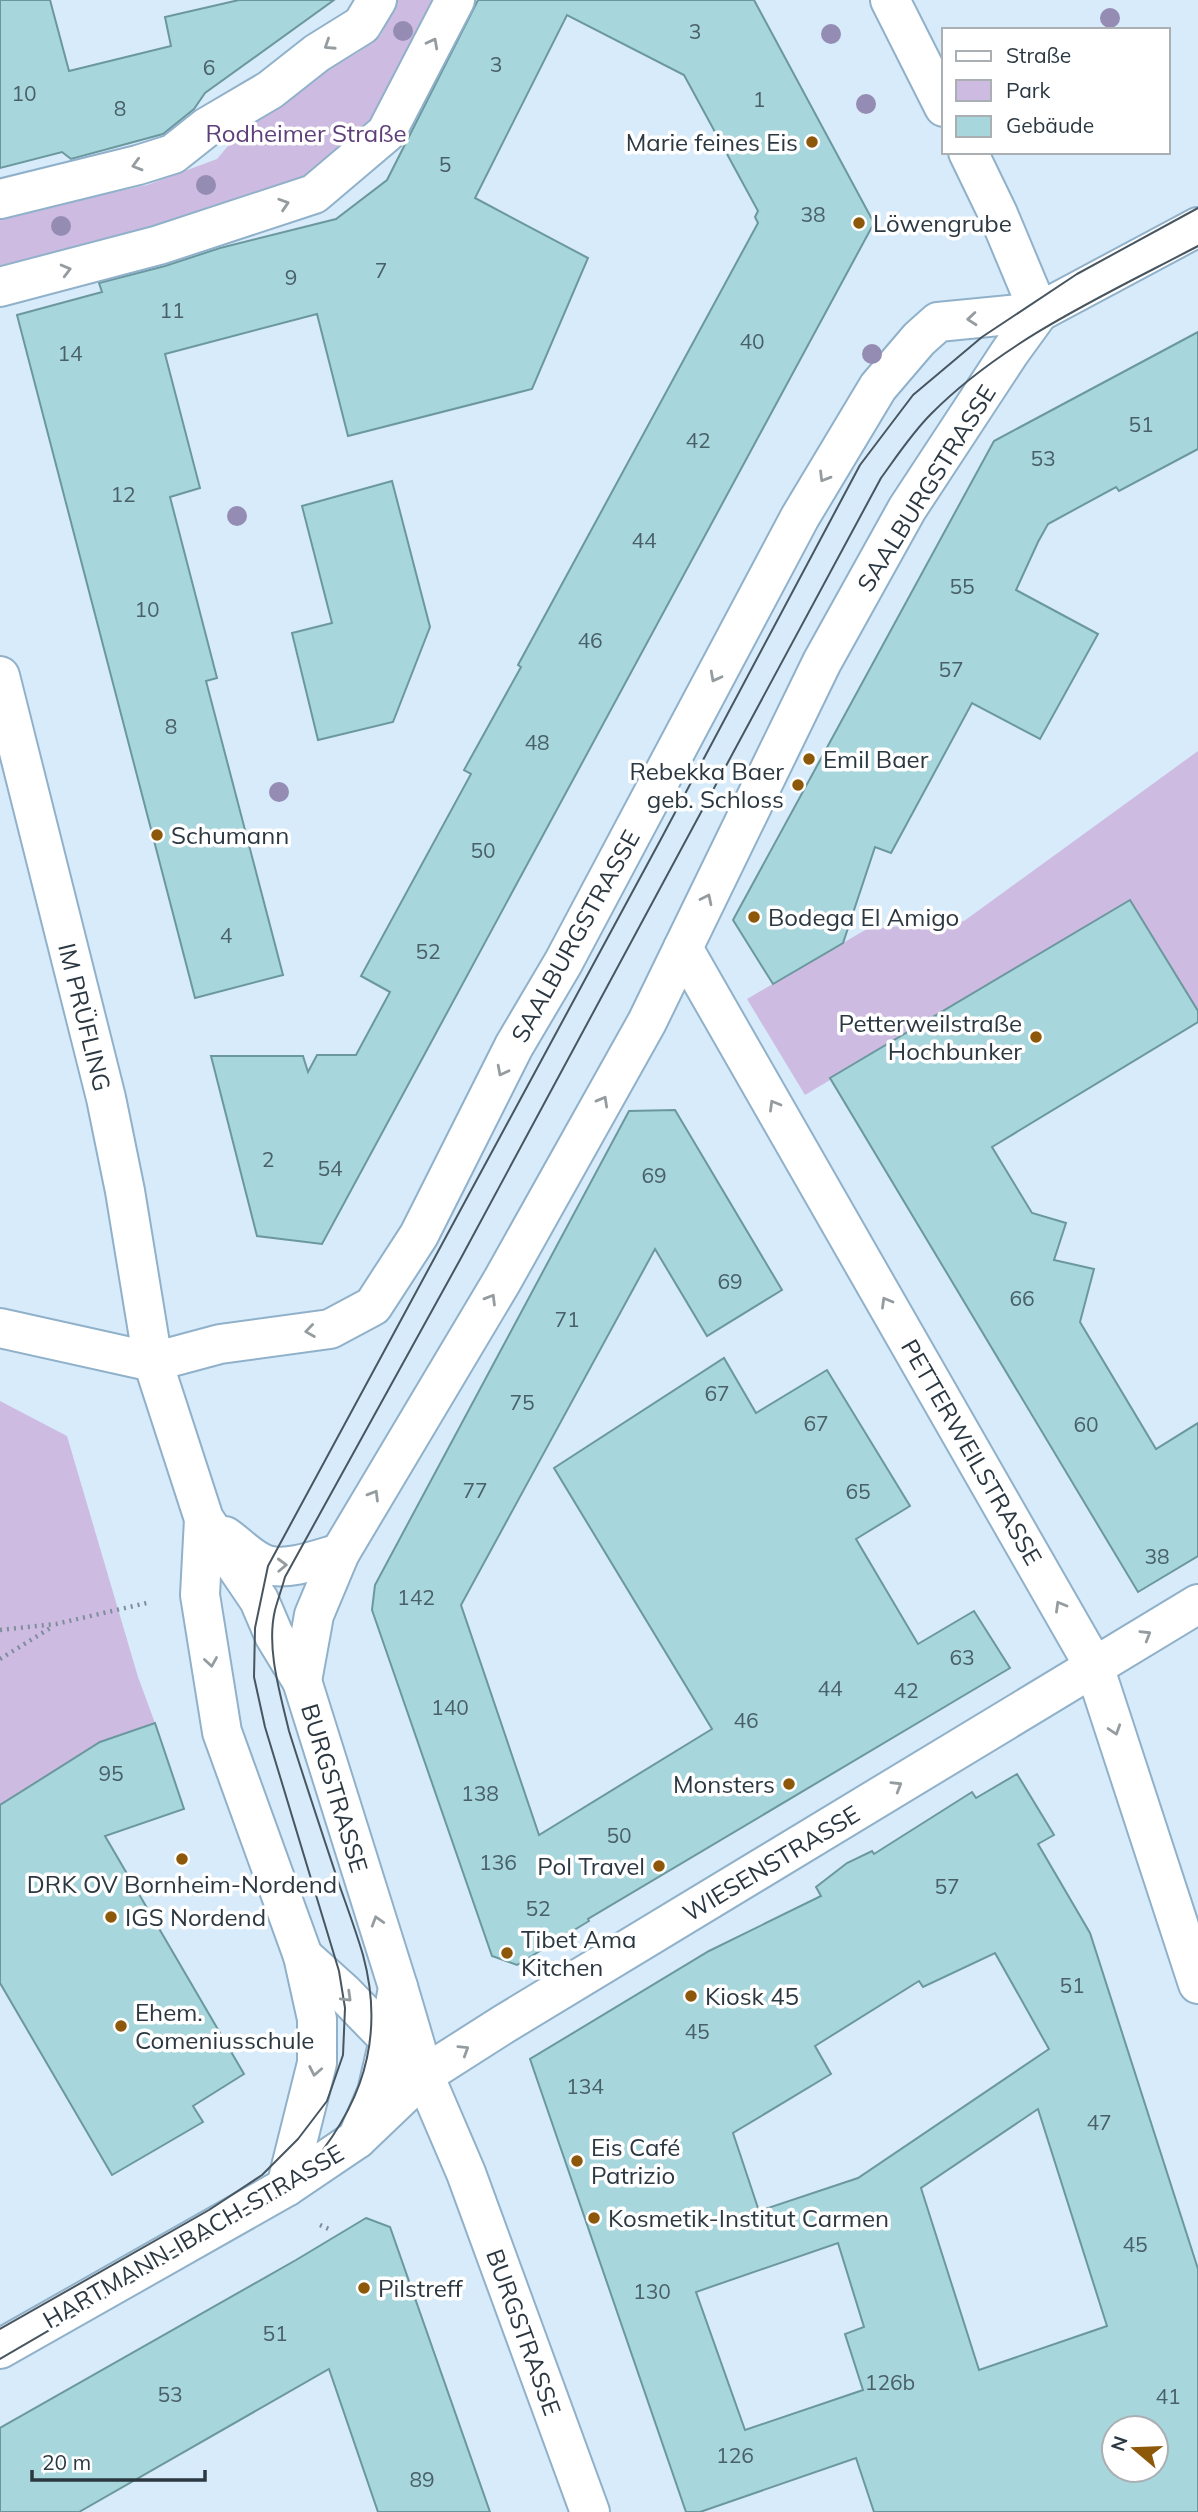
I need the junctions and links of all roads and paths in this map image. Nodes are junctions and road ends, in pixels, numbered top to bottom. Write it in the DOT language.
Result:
graph roads {
  1 [pos="377,0"];
  2 [pos="455,0"];
  3 [pos="890,0"];
  4 [pos="942,103"];
  5 [pos="969,154"];
  6 [pos="0,199"];
  7 [pos="1198,227"];
  8 [pos="0,287"];
  9 [pos="1040,312"];
  10 [pos="0,676"];
  11 [pos="682,948"];
  12 [pos="0,1328"];
  13 [pos="153,1362"];
  14 [pos="204,1519"];
  15 [pos="340,1553"];
  16 [pos="141,1603"];
  17 [pos="1198,1604"];
  18 [pos="56,1624"];
  19 [pos="0,1630"];
  20 [pos="0,1658"];
  21 [pos="1094,1665"];
  22 [pos="302,1681"];
  23 [pos="303,1956"];
  24 [pos="1198,1984"];
  25 [pos="397,1987"];
  26 [pos="389,2040"];
  27 [pos="424,2075"];
  28 [pos="357,2139"];
  29 [pos="286,2187"];
  30 [pos="0,2348"];
  31 [pos="590,2512"];
  1 -- 6 [label="street, one-way"];
  8 -- 2 [label="street, one-way"];
  3 -- 4 [label="street"];
  5 -- 9 [label="street"];
  7 -- 9 [label="street, SAALBURGSTRASSE"];
  11 -- 9 [label="street, SAALBURGSTRASSE, one-way"];
  9 -- 13 [label="street, SAALBURGSTRASSE, one-way"];
  10 -- 13 [label="street, IM PRÜFLING"];
  15 -- 11 [label="street, SAALBURGSTRASSE, one-way"];
  21 -- 11 [label="street, PETTERWEILSTRASSE, one-way"];
  12 -- 13 [label="street"];
  13 -- 14 [label="street, BURGSTRASSE"];
  14 -- 15 [label="street, one-way"];
  14 -- 22 [label="street, BURGSTRASSE"];
  14 -- 23 [label="street, BURGSTRASSE, one-way"];
  15 -- 22 [label="street, SAALBURGSTRASSE"];
  16 -- 18 [label="path"];
  21 -- 17 [label="street, WIESENSTRASSE, one-way"];
  18 -- 19 [label="path"];
  18 -- 20 [label="path"];
  21 -- 24 [label="street, PETTERWEILSTRASSE, one-way"];
  27 -- 21 [label="street, WIESENSTRASSE, one-way"];
  25 -- 22 [label="street, BURGSTRASSE, one-way"];
  23 -- 26 [label="street, BURGSTRASSE, one-way"];
  23 -- 29 [label="street, BURGSTRASSE, one-way"];
  25 -- 26 [label="street, HARTMANN-IBACH-STRASSE"];
  25 -- 27 [label="street, BURGSTRASSE"];
  26 -- 27 [label="street, BURGSTRASSE"];
  26 -- 28 [label="street, HARTMANN-IBACH-STRASSE"];
  27 -- 28 [label="street, WIESENSTRASSE"];
  27 -- 31 [label="street, BURGSTRASSE"];
  28 -- 29 [label="street, HARTMANN-IBACH-STRASSE"];
  29 -- 30 [label="street, HARTMANN-IBACH-STRASSE"];
}
